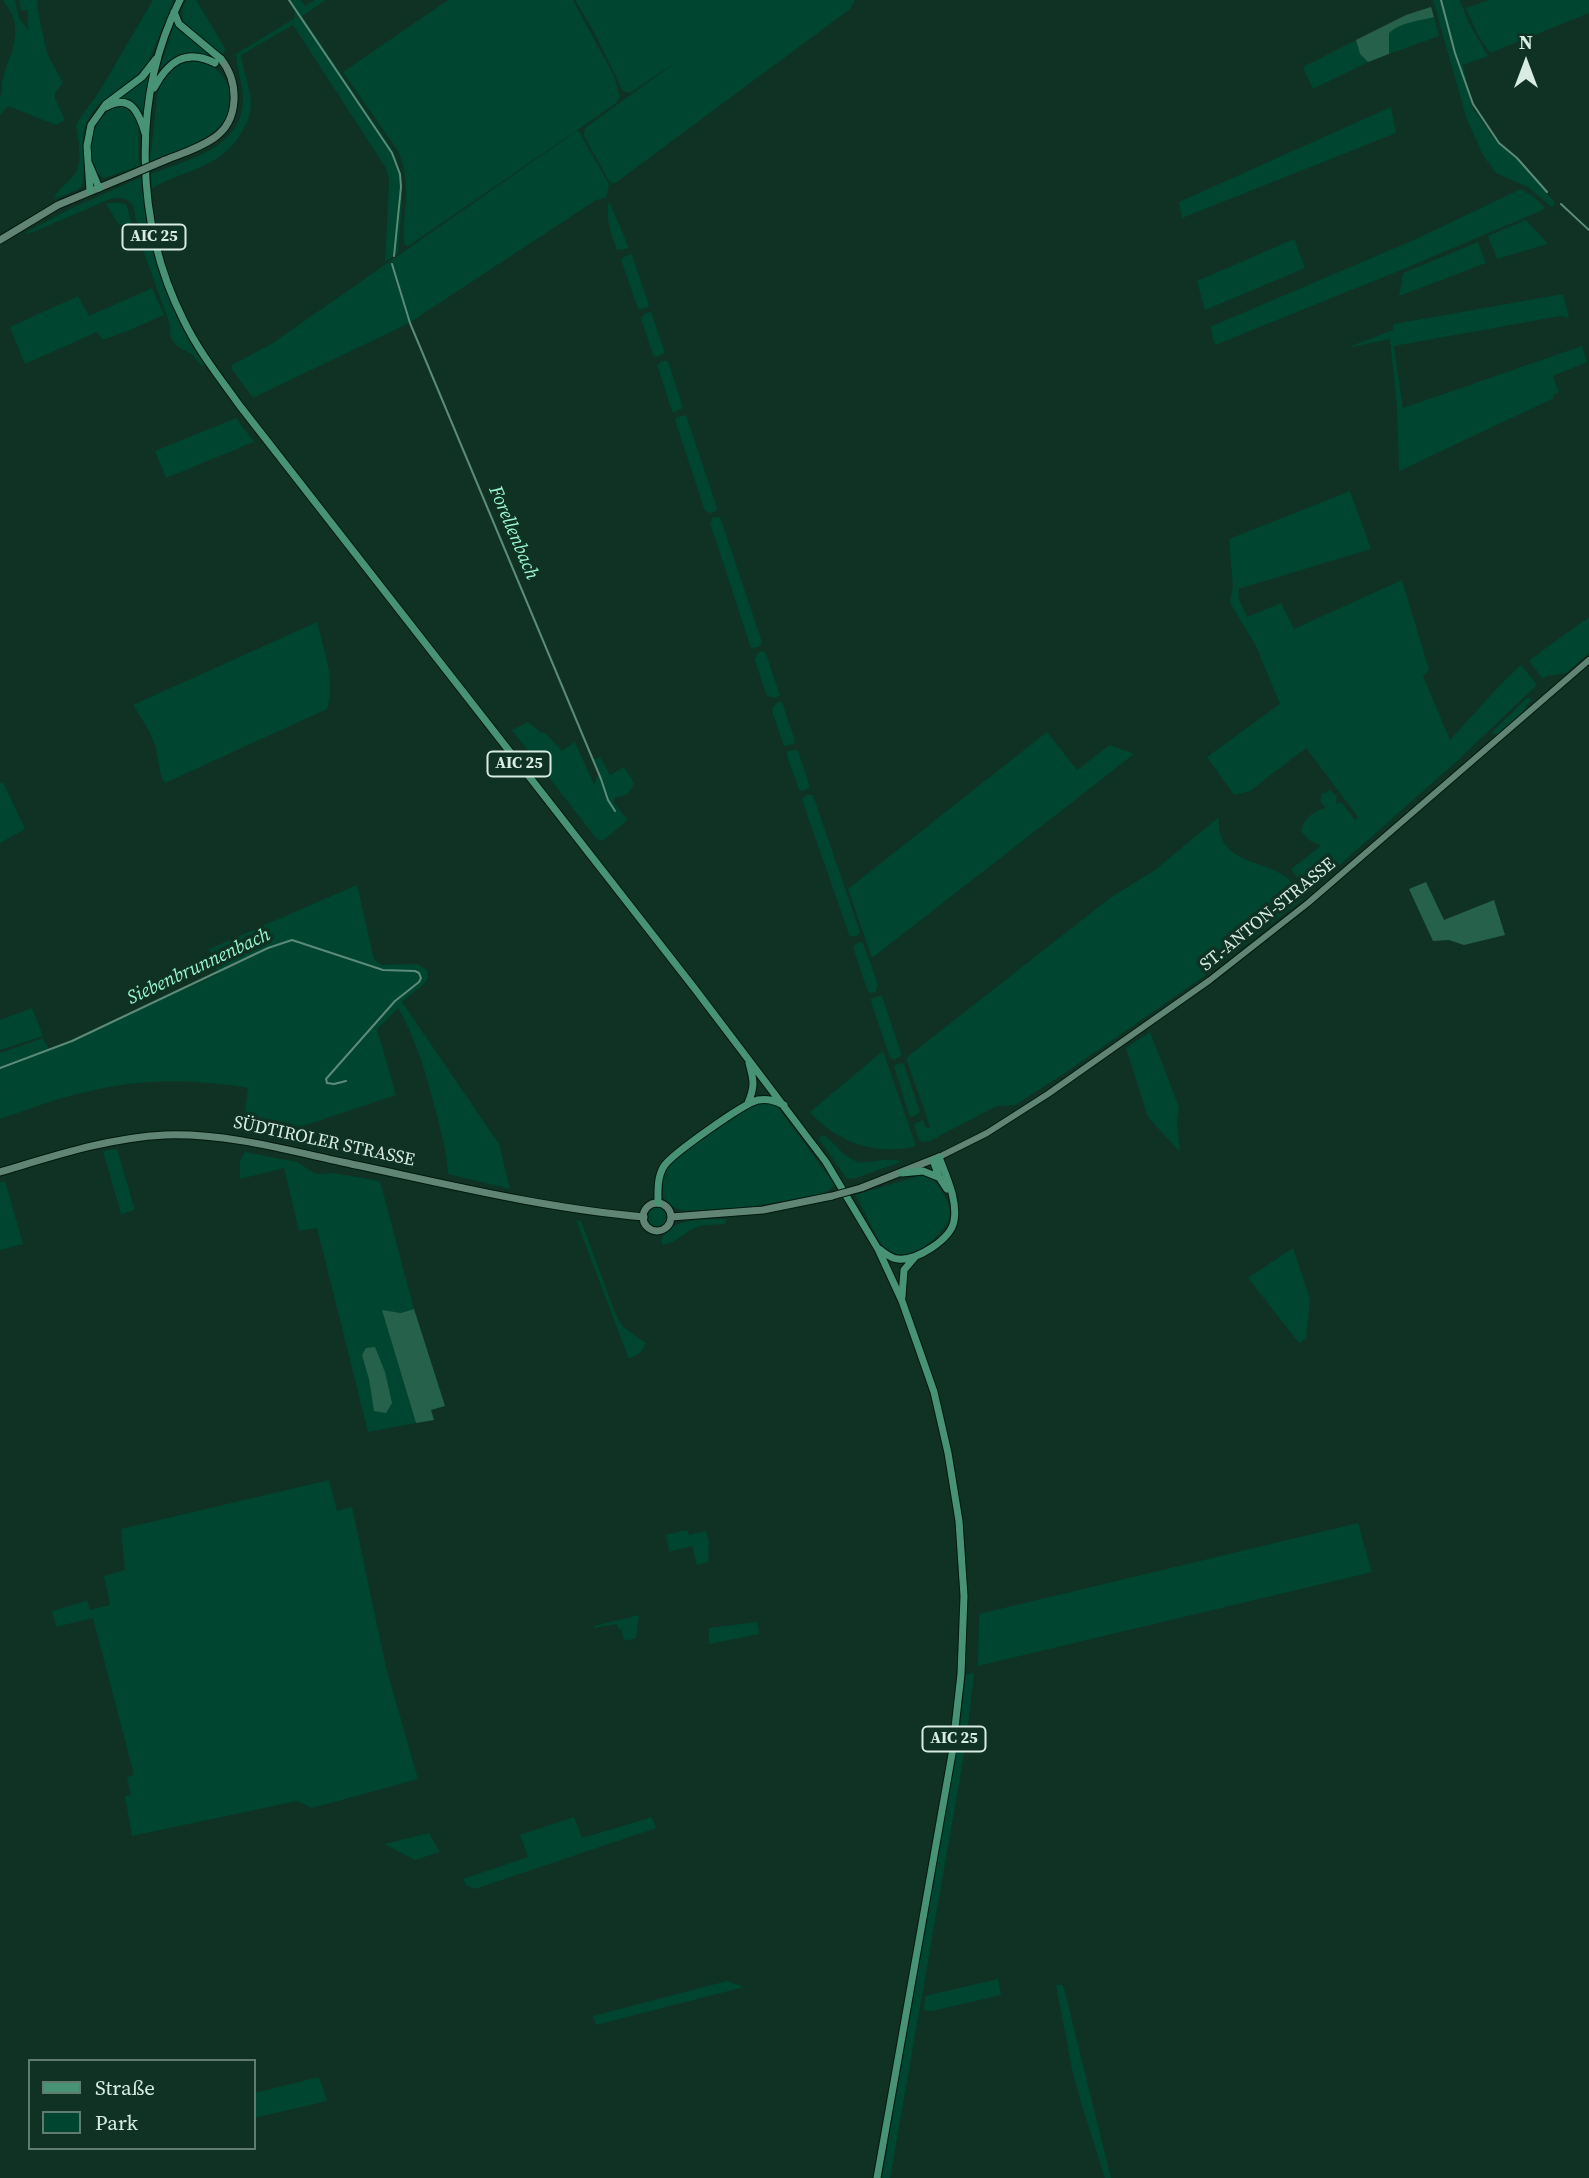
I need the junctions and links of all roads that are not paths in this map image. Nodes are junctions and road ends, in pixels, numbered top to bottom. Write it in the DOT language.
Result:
graph roads {
  1 [pos="180,0"];
  2 [pos="174,11"];
  3 [pos="158,55"];
  4 [pos="218,61"];
  5 [pos="151,95"];
  6 [pos="102,109"];
  7 [pos="146,135"];
  8 [pos="87,160"];
  9 [pos="99,188"];
  10 [pos="90,191"];
  11 [pos="0,240"];
  12 [pos="1589,660"];
  13 [pos="749,1061"];
  14 [pos="748,1103"];
  15 [pos="785,1106"];
  16 [pos="936,1158"];
  17 [pos="0,1172"];
  18 [pos="902,1173"];
  19 [pos="939,1177"];
  20 [pos="953,1198"];
  21 [pos="658,1203"];
  22 [pos="644,1217"];
  23 [pos="671,1217"];
  24 [pos="878,1249"];
  25 [pos="916,1255"];
  26 [pos="902,1301"];
  27 [pos="877,2178"];
  1 -- 2 [label="main road, AIC 25"];
  2 -- 3 [label="main road, AIC 25"];
  2 -- 4 [label="main road"];
  3 -- 5 [label="main road, AIC 25"];
  3 -- 6 [label="main road"];
  4 -- 5 [label="main road"];
  4 -- 9 [label="main road, bridge"];
  5 -- 7 [label="main road, AIC 25"];
  6 -- 7 [label="main road"];
  6 -- 8 [label="main road"];
  7 -- 13 [label="main road, AIC 25"];
  8 -- 9 [label="main road"];
  8 -- 10 [label="main road"];
  9 -- 10 [label="main road"];
  10 -- 11 [label="main road"];
  12 -- 16 [label="street, ST.-ANTON-STRASSE"];
  13 -- 14 [label="main road"];
  13 -- 15 [label="main road, AIC 25"];
  14 -- 15 [label="main road"];
  14 -- 21 [label="main road"];
  15 -- 24 [label="main road, AIC 25"];
  16 -- 18 [label="main road"];
  16 -- 19 [label="main road"];
  16 -- 20 [label="main road"];
  17 -- 22 [label="main road, SÜDTIROLER STRASSE"];
  18 -- 19 [label="main road"];
  18 -- 23 [label="main road, bridge"];
  19 -- 20 [label="main road"];
  20 -- 25 [label="main road"];
  21 -- 22 [label="main road"];
  21 -- 23 [label="main road"];
  22 -- 23 [label="main road"];
  24 -- 25 [label="main road"];
  24 -- 26 [label="main road, AIC 25"];
  25 -- 26 [label="main road"];
  26 -- 27 [label="main road, AIC 25"];
}
